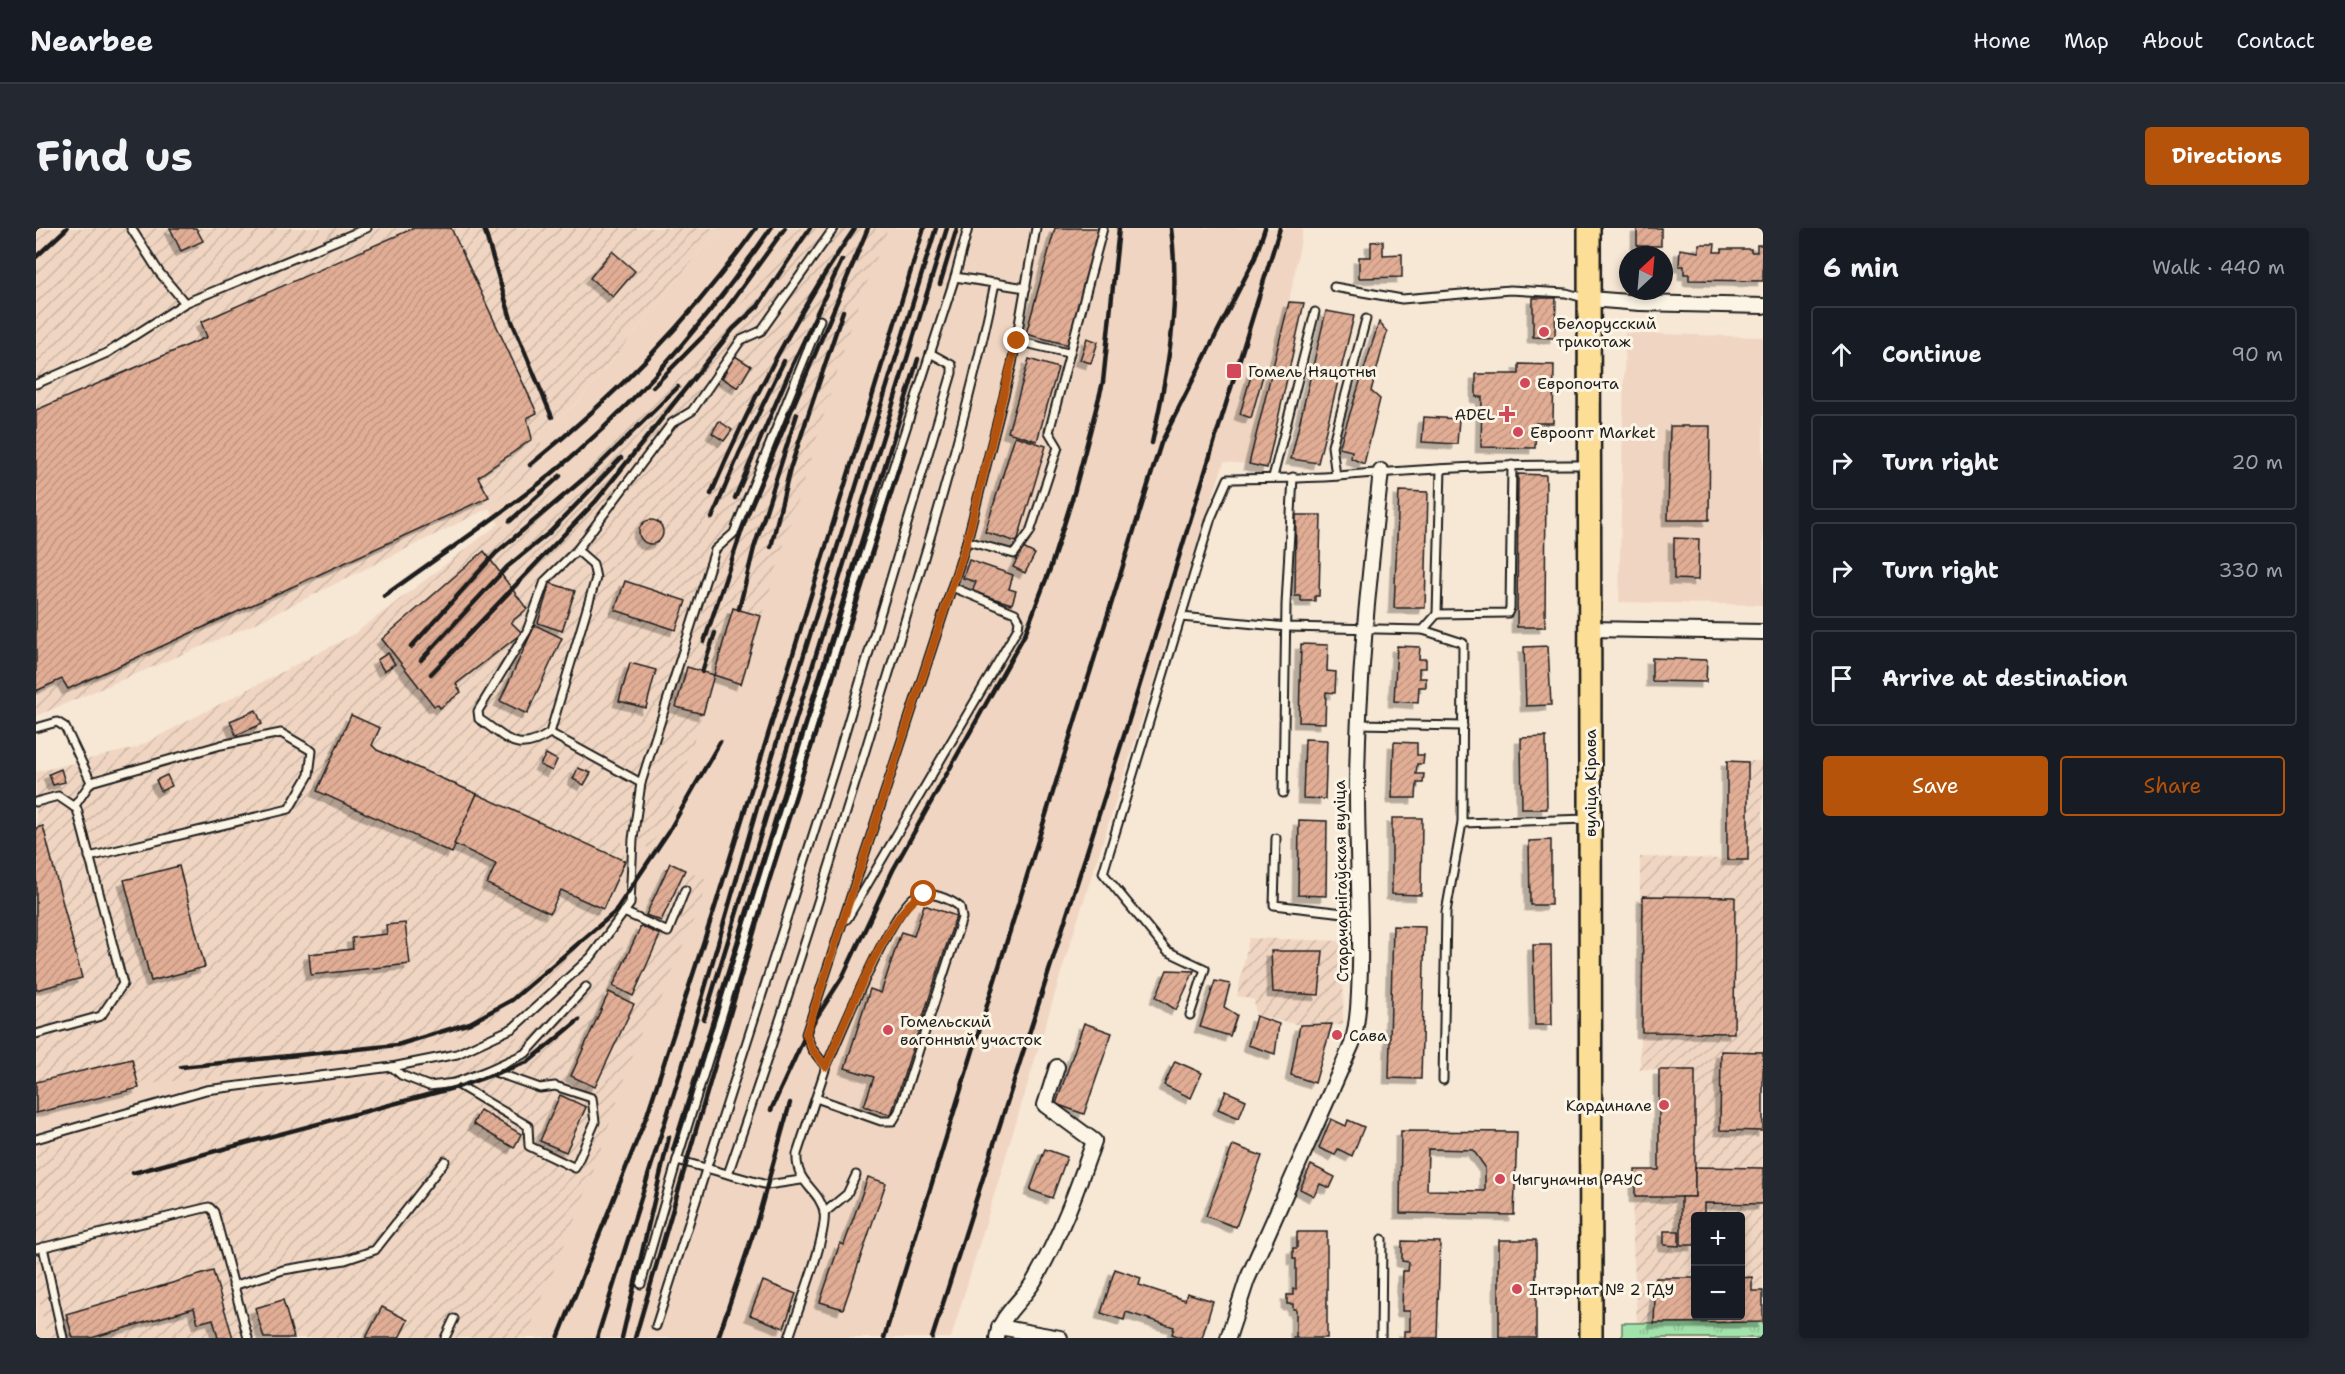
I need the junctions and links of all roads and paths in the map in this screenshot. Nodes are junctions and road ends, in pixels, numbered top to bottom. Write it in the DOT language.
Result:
graph roads {
  1 [pos="131,228"];
  2 [pos="367,228"];
  3 [pos="834,228"];
  4 [pos="968,228"];
  5 [pos="1036,228"];
  6 [pos="1103,228"];
  7 [pos="1589,228"];
  8 [pos="955,277"];
  9 [pos="995,283"];
  10 [pos="1334,287"];
  11 [pos="1026,288"];
  12 [pos="1590,299"];
  13 [pos="185,303"];
  14 [pos="1763,306"];
  15 [pos="1314,312"];
  16 [pos="1366,319"];
  17 [pos="820,320"];
  18 [pos="1017,341"];
  19 [pos="930,353"];
  20 [pos="1068,353"];
  21 [pos="36,384"];
  22 [pos="1512,465"];
  23 [pos="1589,465"];
  24 [pos="1441,469"];
  25 [pos="1381,471"];
  26 [pos="1336,476"];
  27 [pos="1273,477"];
  28 [pos="1293,477"];
  29 [pos="967,541"];
  30 [pos="577,550"];
  31 [pos="952,587"];
  32 [pos="1437,614"];
  33 [pos="1181,617"];
  34 [pos="1287,627"];
  35 [pos="1364,629"];
  36 [pos="1589,629"];
  37 [pos="1423,630"];
  38 [pos="1763,632"];
  39 [pos="1358,724"];
  40 [pos="1463,726"];
  41 [pos="36,728"];
  42 [pos="550,733"];
  43 [pos="91,782"];
  44 [pos="641,783"];
  45 [pos="1283,793"];
  46 [pos="36,802"];
  47 [pos="74,807"];
  48 [pos="1590,819"];
  49 [pos="1462,823"];
  50 [pos="1276,838"];
  51 [pos="89,857"];
  52 [pos="686,890"];
  53 [pos="624,912"];
  54 [pos="1361,915"];
  55 [pos="840,932"];
  56 [pos="586,987"];
  57 [pos="1190,1015"];
  58 [pos="36,1034"];
  59 [pos="392,1067"];
  60 [pos="826,1067"];
  61 [pos="1057,1067"];
  62 [pos="489,1070"];
  63 [pos="1443,1080"];
  64 [pos="455,1083"];
  65 [pos="816,1098"];
  66 [pos="36,1139"];
  67 [pos="677,1160"];
  68 [pos="445,1161"];
  69 [pos="705,1168"];
  70 [pos="728,1174"];
  71 [pos="856,1174"];
  72 [pos="801,1180"];
  73 [pos="824,1213"];
  74 [pos="1382,1239"];
  75 [pos="39,1248"];
  76 [pos="641,1284"];
  77 [pos="234,1286"];
  78 [pos="454,1319"];
  79 [pos="656,1326"];
  80 [pos="998,1333"];
  81 [pos="63,1338"];
  82 [pos="248,1338"];
  83 [pos="445,1338"];
  84 [pos="789,1338"];
  85 [pos="1060,1338"];
  86 [pos="1228,1338"];
  87 [pos="1381,1338"];
  88 [pos="1591,1338"];
  1 -- 13 [label="lane"];
  2 -- 13 [label="lane"];
  3 -- 30 [label="lane"];
  4 -- 8 [label="lane"];
  5 -- 11 [label="lane"];
  6 -- 20 [label="lane"];
  7 -- 12 [label="main road, вуліца Кірава"];
  8 -- 9 [label="lane"];
  8 -- 19 [label="lane"];
  9 -- 11 [label="lane"];
  9 -- 70 [label="lane"];
  10 -- 12 [label="lane"];
  11 -- 18 [label="lane"];
  12 -- 14 [label="street"];
  12 -- 23 [label="main road, вуліца Кірава"];
  13 -- 21 [label="lane"];
  15 -- 27 [label="lane"];
  16 -- 26 [label="lane"];
  17 -- 44 [label="lane"];
  18 -- 20 [label="lane"];
  18 -- 29 [label="lane"];
  19 -- 67 [label="lane"];
  19 -- 69 [label="lane"];
  20 -- 29 [label="lane"];
  22 -- 23 [label="lane"];
  22 -- 24 [label="lane"];
  22 -- 32 [label="lane"];
  23 -- 36 [label="main road, вуліца Кірава"];
  24 -- 25 [label="lane"];
  24 -- 32 [label="lane"];
  25 -- 26 [label="lane"];
  25 -- 35 [label="street, Старачарнігаўская вуліца"];
  26 -- 28 [label="lane"];
  27 -- 28 [label="lane"];
  27 -- 33 [label="lane"];
  28 -- 34 [label="lane"];
  29 -- 31 [label="lane"];
  30 -- 42 [label="lane"];
  30 -- 42 [label="lane"];
  31 -- 55 [label="lane"];
  31 -- 55 [label="lane"];
  32 -- 37 [label="lane"];
  33 -- 34 [label="lane"];
  33 -- 57 [label="lane"];
  34 -- 35 [label="lane"];
  34 -- 45 [label="lane"];
  35 -- 37 [label="lane"];
  35 -- 39 [label="street, Старачарнігаўская вуліца"];
  36 -- 38 [label="street"];
  36 -- 48 [label="main road, вуліца Кірава"];
  37 -- 40 [label="lane"];
  39 -- 40 [label="lane"];
  39 -- 54 [label="street, Старачарнігаўская вуліца"];
  40 -- 49 [label="lane"];
  41 -- 43 [label="lane"];
  42 -- 44 [label="lane"];
  43 -- 47 [label="lane"];
  43 -- 51 [label="lane"];
  44 -- 53 [label="lane"];
  46 -- 47 [label="lane"];
  47 -- 51 [label="lane"];
  48 -- 49 [label="lane"];
  48 -- 88 [label="main road, вуліца Кірава"];
  49 -- 63 [label="lane"];
  50 -- 54 [label="lane"];
  51 -- 58 [label="lane"];
  52 -- 53 [label="lane"];
  53 -- 59 [label="lane"];
  54 -- 86 [label="street, Старачарнігаўская вуліца"];
  55 -- 60 [label="lane"];
  56 -- 62 [label="lane"];
  59 -- 64 [label="lane"];
  59 -- 66 [label="lane"];
  60 -- 65 [label="lane"];
  60 -- 65 [label="lane"];
  61 -- 80 [label="street"];
  62 -- 64 [label="lane"];
  62 -- 64 [label="lane"];
  65 -- 72 [label="lane"];
  67 -- 69 [label="lane"];
  67 -- 76 [label="lane"];
  68 -- 77 [label="lane"];
  69 -- 70 [label="lane"];
  69 -- 79 [label="lane"];
  70 -- 72 [label="lane"];
  71 -- 73 [label="lane"];
  72 -- 73 [label="lane"];
  73 -- 84 [label="lane"];
  74 -- 87 [label="lane"];
  75 -- 77 [label="lane"];
  75 -- 81 [label="lane"];
  77 -- 82 [label="lane"];
  78 -- 83 [label="lane"];
  80 -- 85 [label="street"];
}
